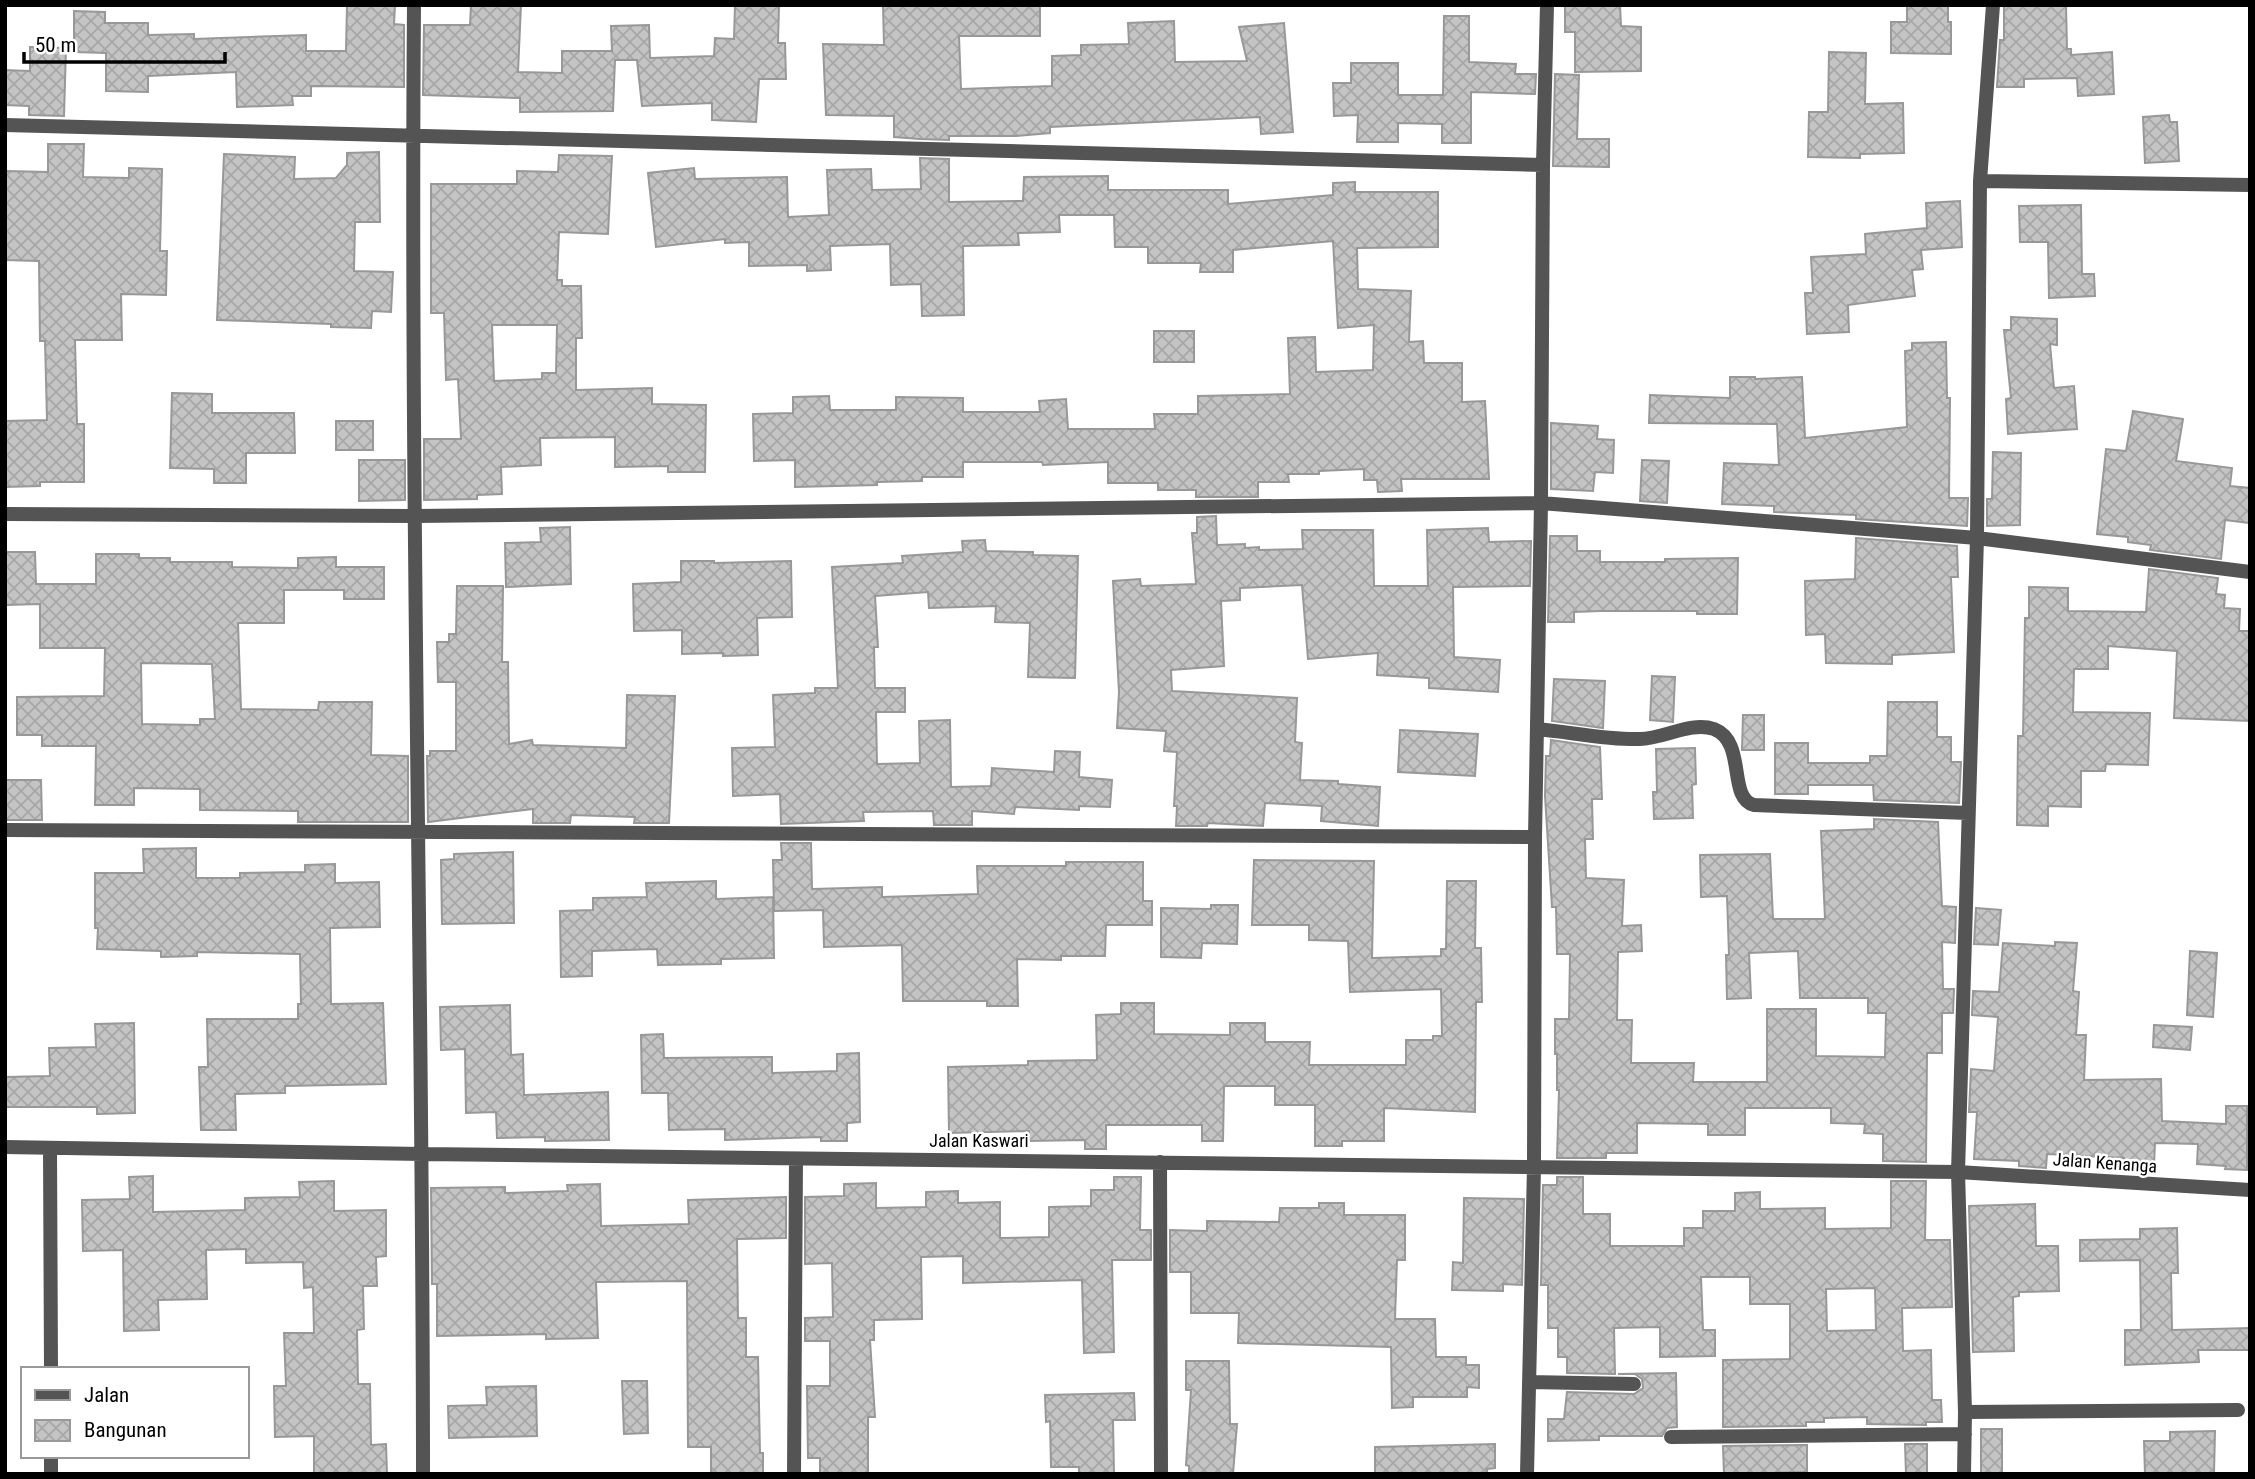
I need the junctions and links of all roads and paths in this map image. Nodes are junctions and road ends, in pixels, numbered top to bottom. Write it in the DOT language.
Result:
graph roads {
  1 [pos="414,5"];
  2 [pos="1547,5"];
  3 [pos="1993,5"];
  4 [pos="5,125"];
  5 [pos="413,136"];
  6 [pos="1543,165"];
  7 [pos="1980,181"];
  8 [pos="2250,185"];
  9 [pos="1541,503"];
  10 [pos="5,514"];
  11 [pos="415,516"];
  12 [pos="1977,538"];
  13 [pos="2250,572"];
  14 [pos="1537,729"];
  15 [pos="1968,813"];
  16 [pos="5,830"];
  17 [pos="416,832"];
  18 [pos="1535,838"];
  19 [pos="5,1147"];
  20 [pos="50,1147"];
  21 [pos="423,1154"];
  22 [pos="796,1159"];
  23 [pos="1160,1162"];
  24 [pos="1534,1167"];
  25 [pos="1958,1172"];
  26 [pos="2250,1190"];
  27 [pos="51,1367"];
  28 [pos="1529,1382"];
  29 [pos="1634,1384"];
  30 [pos="2238,1410"];
  31 [pos="1965,1412"];
  32 [pos="1965,1434"];
  33 [pos="1671,1437"];
  34 [pos="423,1474"];
  35 [pos="793,1474"];
  36 [pos="1161,1474"];
  37 [pos="1527,1474"];
  38 [pos="1964,1474"];
  1 -- 5 [label="street"];
  2 -- 6 [label="street"];
  3 -- 7 [label="street"];
  4 -- 5 [label="street"];
  5 -- 6 [label="street"];
  5 -- 11 [label="street"];
  6 -- 9 [label="street"];
  7 -- 8 [label="street"];
  7 -- 12 [label="street"];
  9 -- 11 [label="street"];
  9 -- 12 [label="street"];
  9 -- 14 [label="street"];
  10 -- 11 [label="street"];
  11 -- 17 [label="street"];
  12 -- 13 [label="street"];
  12 -- 15 [label="street"];
  14 -- 15 [label="street"];
  14 -- 18 [label="street"];
  15 -- 25 [label="street"];
  16 -- 17 [label="street"];
  17 -- 18 [label="street"];
  17 -- 21 [label="street"];
  18 -- 24 [label="street"];
  19 -- 20 [label="street, Jalan Kaswari"];
  20 -- 21 [label="street, Jalan Kaswari"];
  20 -- 27 [label="street"];
  21 -- 22 [label="street, Jalan Kaswari"];
  21 -- 34 [label="street"];
  22 -- 23 [label="street, Jalan Kaswari"];
  22 -- 35 [label="street"];
  23 -- 24 [label="street, Jalan Kaswari"];
  23 -- 36 [label="street"];
  24 -- 25 [label="street, Jalan Kenanga"];
  24 -- 28 [label="street"];
  25 -- 26 [label="street, Jalan Kenanga"];
  25 -- 31 [label="street"];
  28 -- 29 [label="street"];
  28 -- 37 [label="street"];
  30 -- 31 [label="street"];
  31 -- 32 [label="street"];
  32 -- 33 [label="street"];
  32 -- 38 [label="street"];
}
